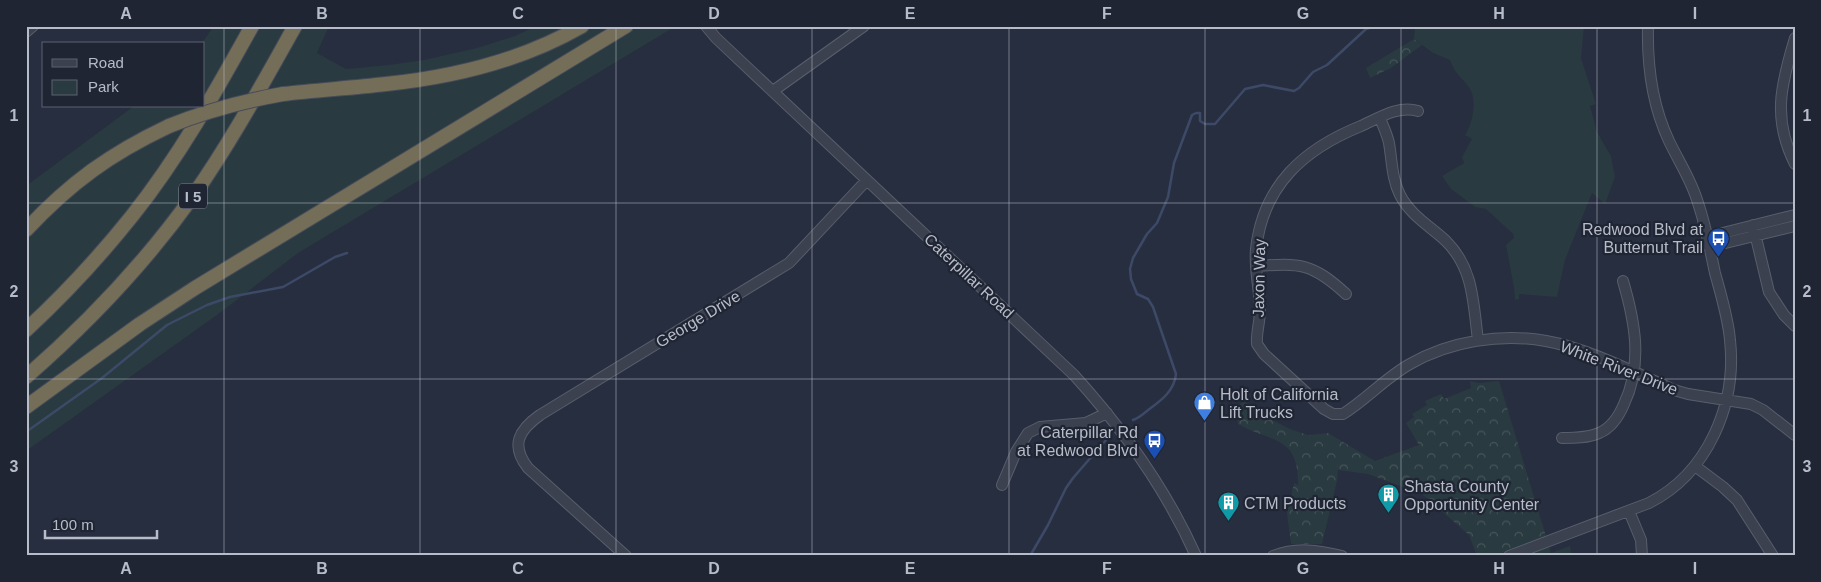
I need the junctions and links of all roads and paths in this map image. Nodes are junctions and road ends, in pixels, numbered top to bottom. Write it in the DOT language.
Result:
graph roads {
  1 [pos="33,26"];
  2 [pos="252,26"];
  3 [pos="295,26"];
  4 [pos="582,26"];
  5 [pos="626,26"];
  6 [pos="706,26"];
  7 [pos="864,26"];
  8 [pos="1648,26"];
  9 [pos="26,32"];
  10 [pos="1795,38"];
  11 [pos="773,91"];
  12 [pos="205,106"];
  13 [pos="204,108"];
  14 [pos="1418,110"];
  15 [pos="1380,118"];
  16 [pos="1795,164"];
  17 [pos="867,180"];
  18 [pos="1795,215"];
  19 [pos="1795,226"];
  20 [pos="26,230"];
  21 [pos="1754,231"];
  22 [pos="1708,242"];
  23 [pos="1256,266"];
  24 [pos="1623,281"];
  25 [pos="1346,294"];
  26 [pos="1795,326"];
  27 [pos="26,330"];
  28 [pos="1478,340"];
  29 [pos="1635,372"];
  30 [pos="26,378"];
  31 [pos="1726,400"];
  32 [pos="26,407"];
  33 [pos="1107,413"];
  34 [pos="1333,414"];
  35 [pos="1795,435"];
  36 [pos="1562,438"];
  37 [pos="1695,466"];
  38 [pos="1002,485"];
  39 [pos="1629,511"];
  40 [pos="626,556"];
  41 [pos="1196,556"];
  42 [pos="1273,556"];
  43 [pos="1342,556"];
  44 [pos="1508,556"];
  45 [pos="1642,556"];
  46 [pos="1772,556"];
  1 -- 9 [label="street"];
  2 -- 12 [label="highway, I 5"];
  3 -- 30 [label="highway, I 5"];
  4 -- 20 [label="highway, bridge"];
  5 -- 32 [label="highway"];
  6 -- 11 [label="street, Caterpillar Road"];
  7 -- 11 [label="street"];
  8 -- 22 [label="street"];
  10 -- 16 [label="street"];
  11 -- 17 [label="street, Caterpillar Road"];
  13 -- 27 [label="highway, I 5"];
  14 -- 15 [label="street, Jaxon Way"];
  15 -- 23 [label="street, Jaxon Way"];
  15 -- 28 [label="street"];
  17 -- 33 [label="street, Caterpillar Road"];
  17 -- 40 [label="street, George Drive"];
  18 -- 21 [label="street"];
  19 -- 21 [label="street"];
  21 -- 22 [label="street"];
  21 -- 26 [label="street"];
  22 -- 31 [label="street"];
  23 -- 25 [label="street"];
  23 -- 34 [label="street, Jaxon Way"];
  24 -- 29 [label="street"];
  28 -- 29 [label="street, White River Drive"];
  28 -- 34 [label="street, White River Drive"];
  29 -- 31 [label="street, White River Drive"];
  29 -- 36 [label="street"];
  31 -- 35 [label="street, White River Drive"];
  31 -- 37 [label="street"];
  33 -- 38 [label="street"];
  33 -- 41 [label="street, Caterpillar Road"];
  37 -- 39 [label="street"];
  37 -- 46 [label="street"];
  39 -- 44 [label="street"];
  39 -- 45 [label="street"];
  42 -- 43 [label="street"];
}
